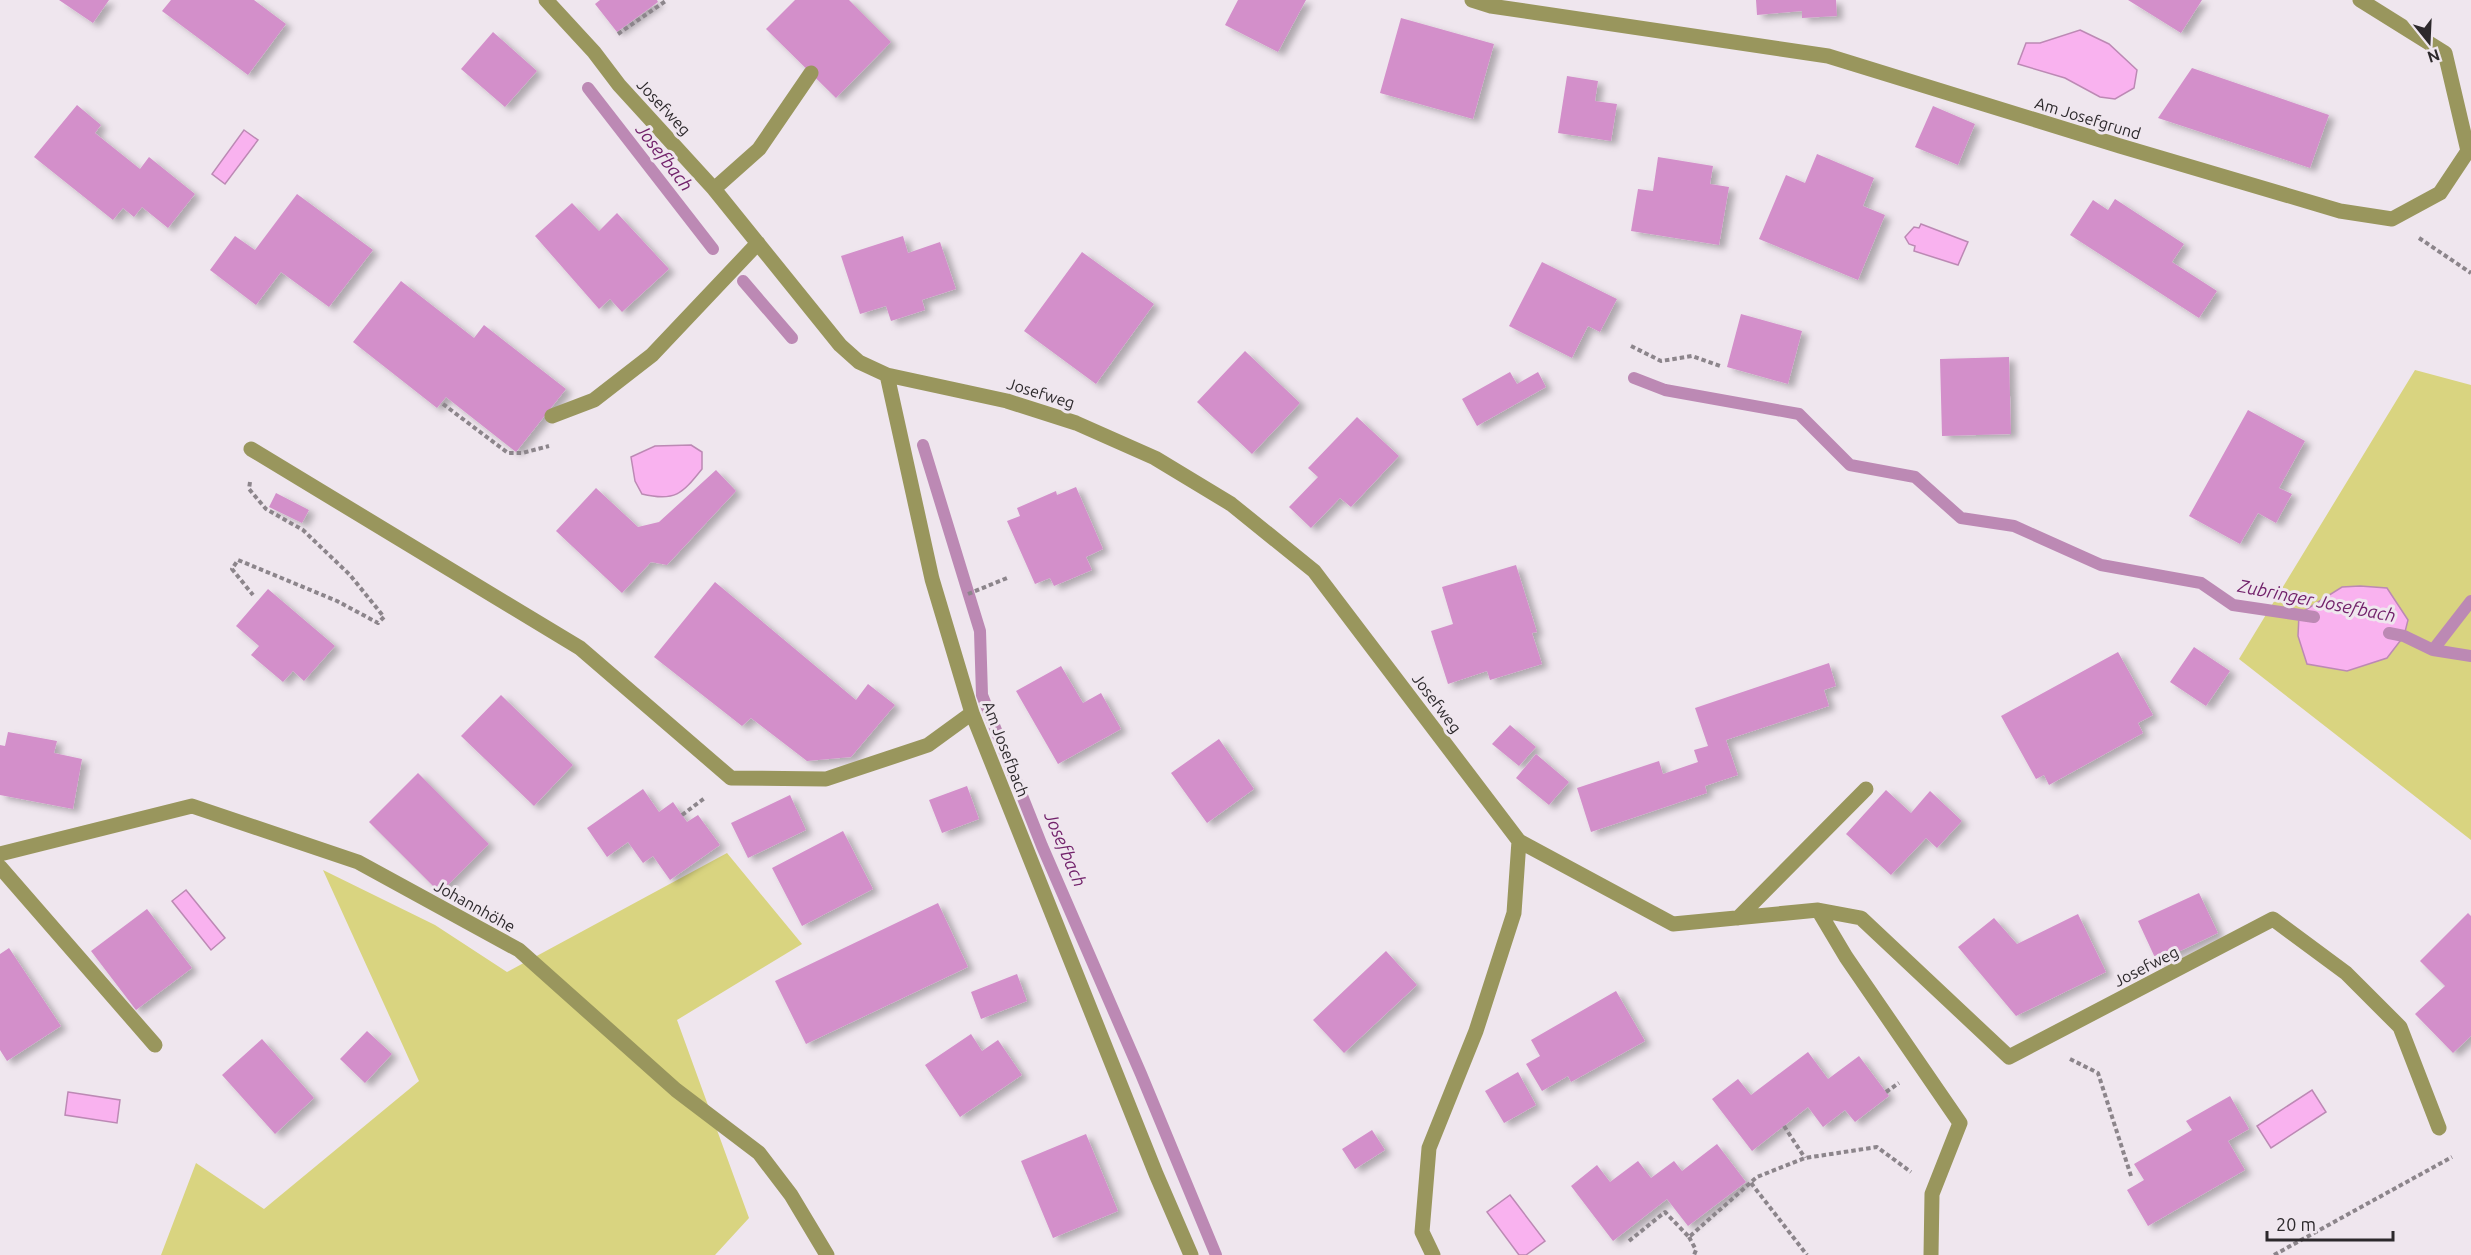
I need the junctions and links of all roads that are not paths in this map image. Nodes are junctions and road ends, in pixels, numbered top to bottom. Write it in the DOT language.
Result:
graph roads {
  1 [pos="546,0"];
  2 [pos="1472,0"];
  3 [pos="2360,0"];
  4 [pos="811,73"];
  5 [pos="714,189"];
  6 [pos="758,243"];
  7 [pos="887,375"];
  8 [pos="552,416"];
  9 [pos="254,450"];
  10 [pos="972,713"];
  11 [pos="1866,789"];
  12 [pos="1519,841"];
  13 [pos="0,854"];
  14 [pos="0,867"];
  15 [pos="1818,910"];
  16 [pos="1738,918"];
  17 [pos="155,1045"];
  18 [pos="2439,1128"];
  19 [pos="827,1255"];
  20 [pos="1191,1255"];
  21 [pos="1433,1255"];
  22 [pos="1931,1255"];
  1 -- 5 [label="street, Josefweg"];
  2 -- 3 [label="street, Am Josefgrund"];
  4 -- 5 [label="street"];
  5 -- 6 [label="street, Josefweg"];
  6 -- 7 [label="street, Josefweg"];
  6 -- 8 [label="street"];
  7 -- 10 [label="street, Am Josefbach"];
  7 -- 12 [label="street, Josefweg"];
  9 -- 10 [label="street"];
  10 -- 20 [label="street, Am Josefbach"];
  11 -- 16 [label="street"];
  12 -- 16 [label="street, Josefweg"];
  12 -- 21 [label="street"];
  13 -- 19 [label="street, Johannhöhe"];
  14 -- 17 [label="street"];
  15 -- 16 [label="street, Josefweg"];
  15 -- 18 [label="street, Josefweg"];
  15 -- 22 [label="street"];
}
